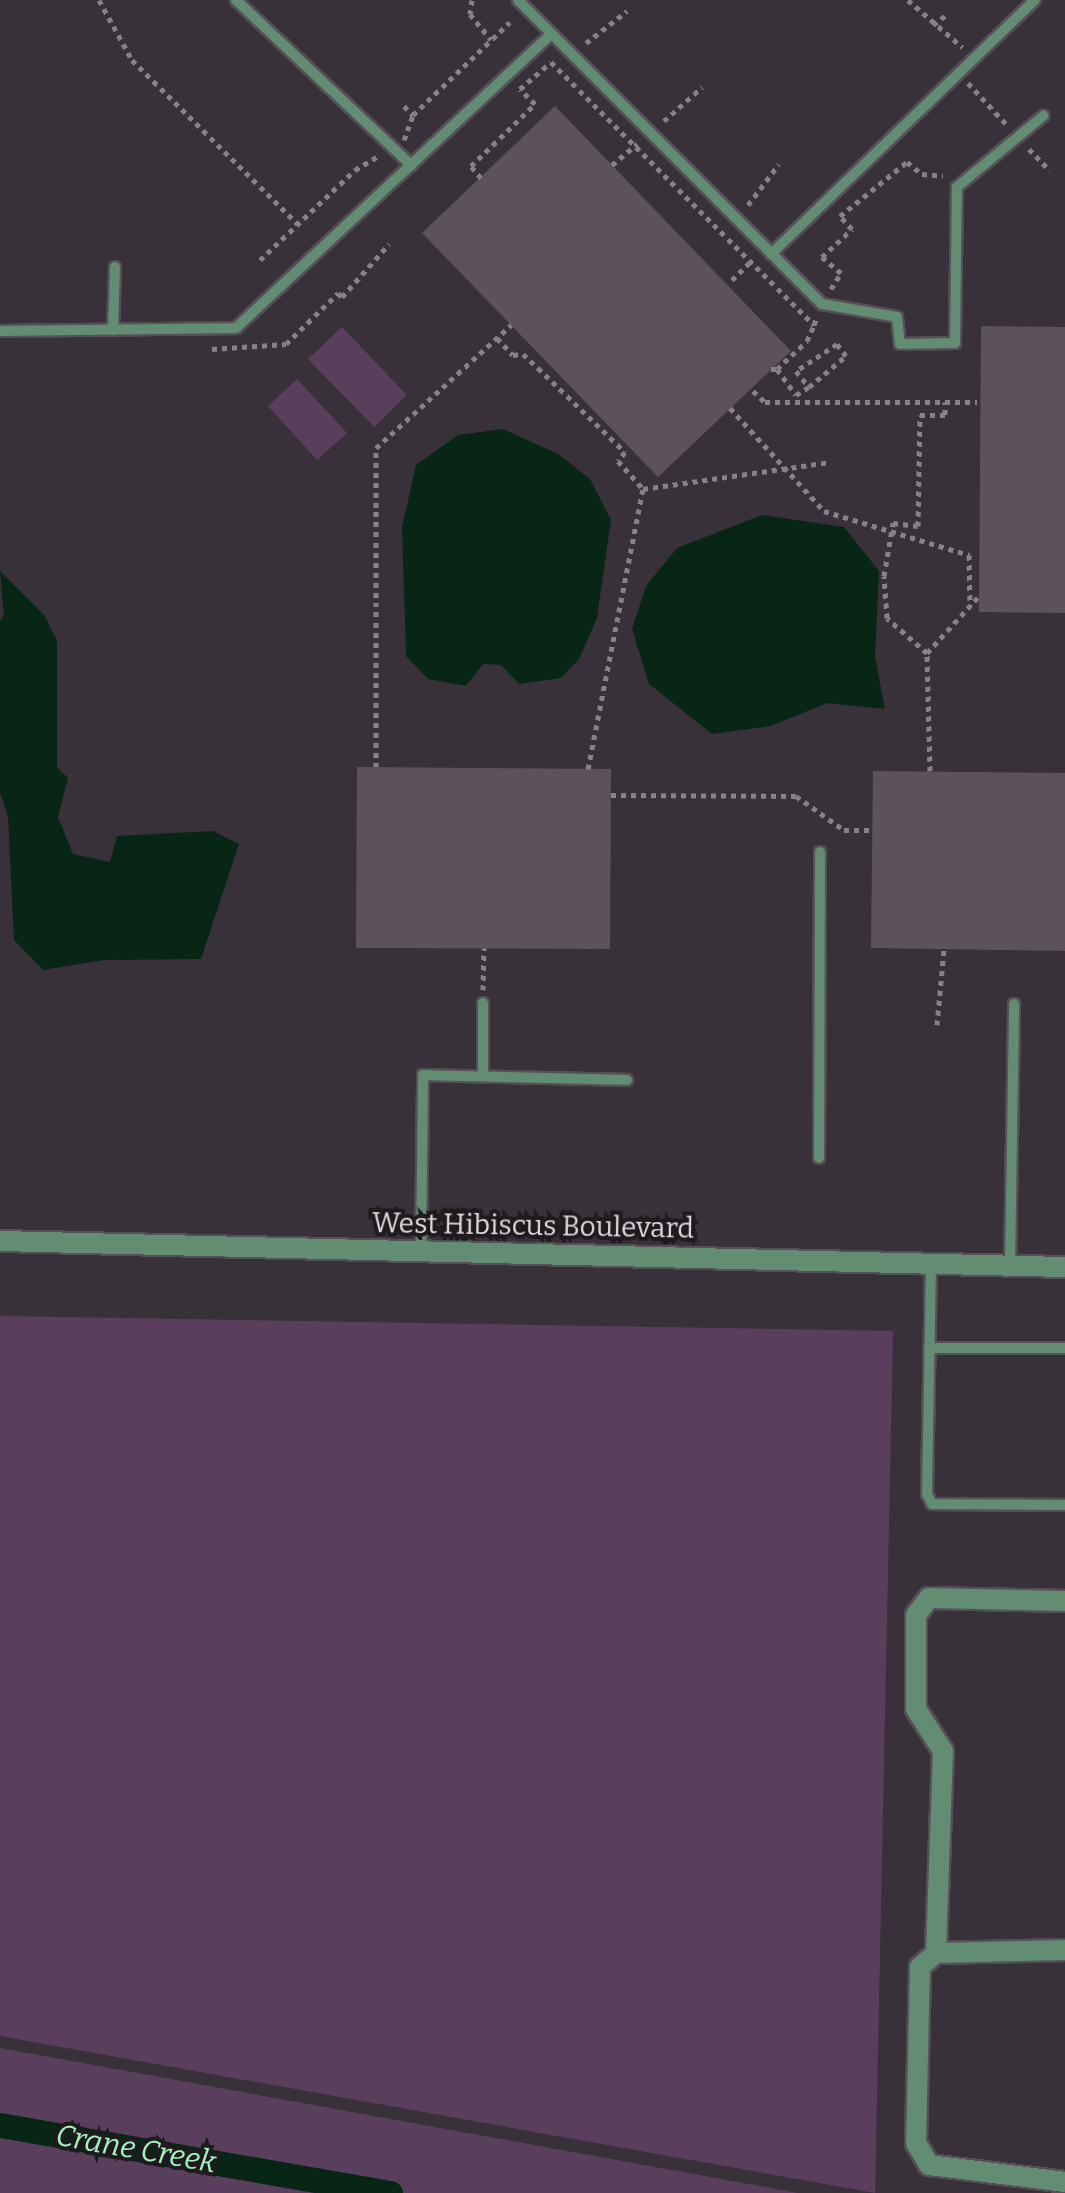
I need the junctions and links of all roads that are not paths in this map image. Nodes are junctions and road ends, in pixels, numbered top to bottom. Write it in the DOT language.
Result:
graph roads {
  1 [pos="236,0"];
  2 [pos="518,0"];
  3 [pos="1035,0"];
  4 [pos="551,34"];
  5 [pos="1043,116"];
  6 [pos="411,165"];
  7 [pos="771,254"];
  8 [pos="114,267"];
  9 [pos="114,330"];
  10 [pos="0,331"];
  11 [pos="820,852"];
  12 [pos="484,1002"];
  13 [pos="1014,1004"];
  14 [pos="483,1075"];
  15 [pos="627,1080"];
  16 [pos="819,1158"];
  17 [pos="0,1241"];
  18 [pos="420,1251"];
  19 [pos="930,1264"];
  20 [pos="1010,1266"];
  21 [pos="1065,1266"];
  22 [pos="930,1348"];
  23 [pos="1065,1348"];
  24 [pos="1065,1505"];
  25 [pos="1065,1601"];
  26 [pos="1065,1950"];
  27 [pos="936,1953"];
  28 [pos="1065,2182"];
  1 -- 6 [label="lane"];
  2 -- 4 [label="lane"];
  3 -- 7 [label="lane"];
  4 -- 6 [label="lane"];
  4 -- 7 [label="lane"];
  5 -- 7 [label="lane"];
  6 -- 9 [label="lane"];
  8 -- 9 [label="lane"];
  9 -- 10 [label="lane"];
  11 -- 16 [label="lane"];
  12 -- 14 [label="lane"];
  13 -- 20 [label="lane"];
  14 -- 15 [label="lane"];
  14 -- 18 [label="lane"];
  17 -- 18 [label="street, West Hibiscus Boulevard"];
  18 -- 19 [label="street, West Hibiscus Boulevard"];
  19 -- 20 [label="street, West Hibiscus Boulevard"];
  19 -- 22 [label="lane"];
  20 -- 21 [label="street, West Hibiscus Boulevard"];
  22 -- 23 [label="lane"];
  22 -- 24 [label="lane"];
  25 -- 27 [label="street"];
  26 -- 27 [label="street"];
  27 -- 28 [label="street"];
}
